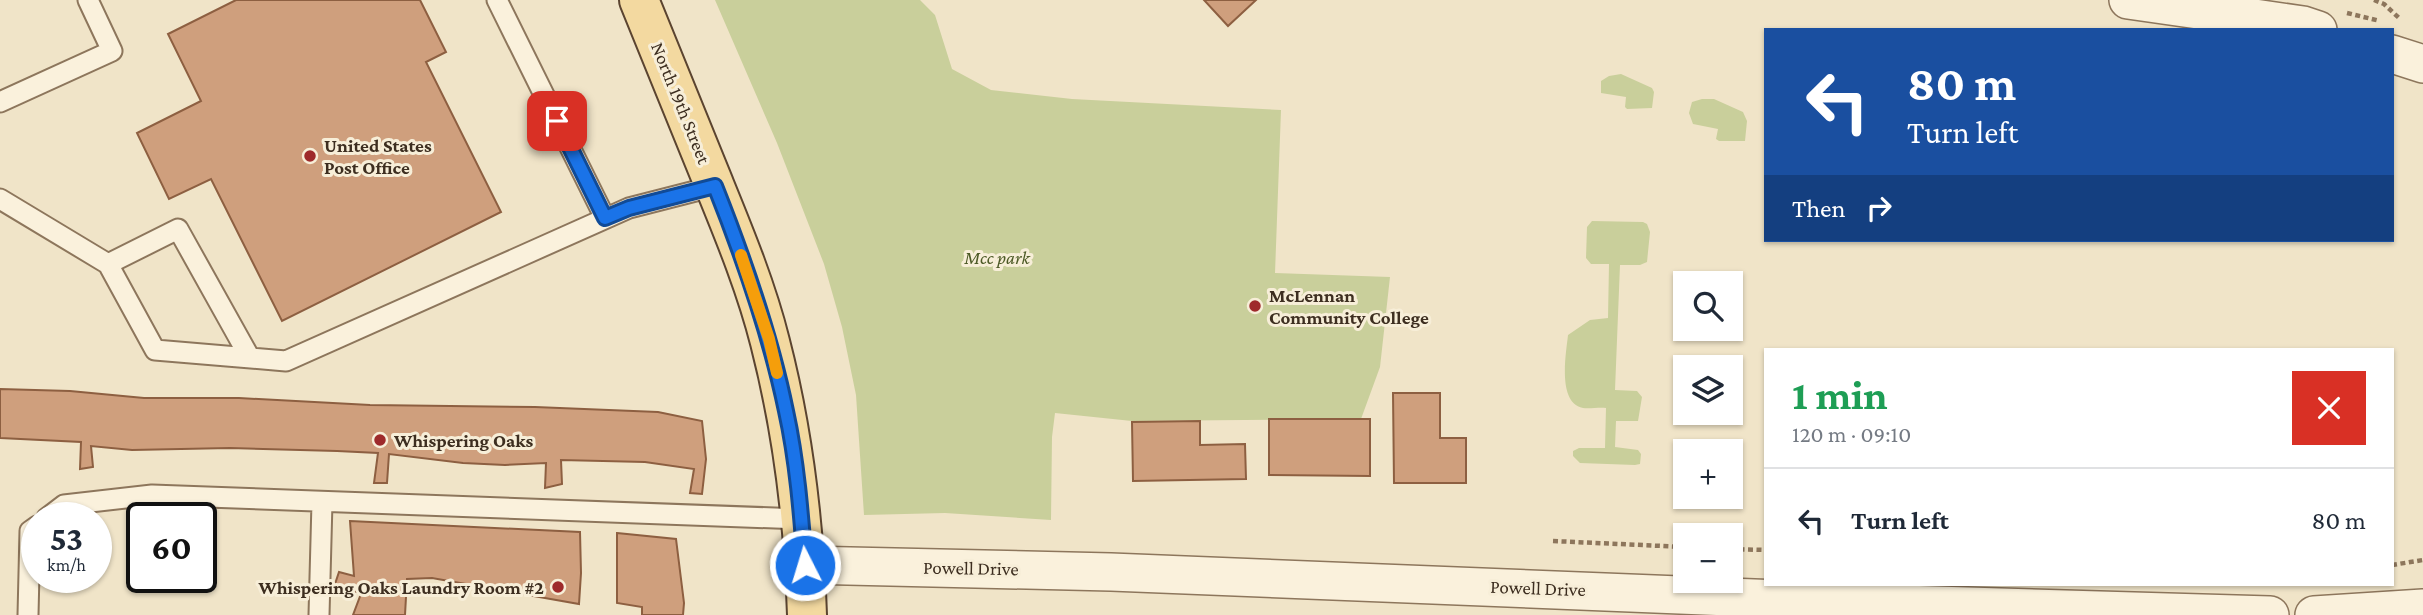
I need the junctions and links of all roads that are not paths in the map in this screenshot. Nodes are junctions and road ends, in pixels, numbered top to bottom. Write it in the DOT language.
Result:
graph roads {
  1 [pos="88,0"];
  2 [pos="497,0"];
  3 [pos="639,0"];
  4 [pos="2128,0"];
  5 [pos="2331,21"];
  6 [pos="2396,34"];
  7 [pos="2423,64"];
  8 [pos="0,102"];
  9 [pos="715,186"];
  10 [pos="0,199"];
  11 [pos="605,218"];
  12 [pos="108,264"];
  13 [pos="250,358"];
  14 [pos="90,502"];
  15 [pos="322,502"];
  16 [pos="801,519"];
  17 [pos="805,565"];
  18 [pos="29,593"];
  19 [pos="2423,608"];
  20 [pos="1902,610"];
  21 [pos="28,615"];
  22 [pos="319,615"];
  23 [pos="807,615"];
  24 [pos="2270,615"];
  25 [pos="2314,615"];
  1 -- 8 [label="lane"];
  2 -- 11 [label="lane"];
  3 -- 9 [label="main road, North 19th Street"];
  4 -- 5 [label="street"];
  6 -- 7 [label="street"];
  9 -- 11 [label="lane"];
  9 -- 16 [label="main road, North 19th Street"];
  10 -- 12 [label="lane"];
  11 -- 13 [label="lane"];
  12 -- 13 [label="lane"];
  12 -- 13 [label="lane"];
  14 -- 15 [label="lane"];
  15 -- 16 [label="lane"];
  15 -- 22 [label="lane"];
  16 -- 17 [label="main road, North 19th Street"];
  17 -- 20 [label="street, Powell Drive"];
  17 -- 23 [label="main road, North 19th Street"];
  18 -- 21 [label="lane"];
  19 -- 25 [label="street"];
  20 -- 24 [label="street, Powell Drive"];
}
